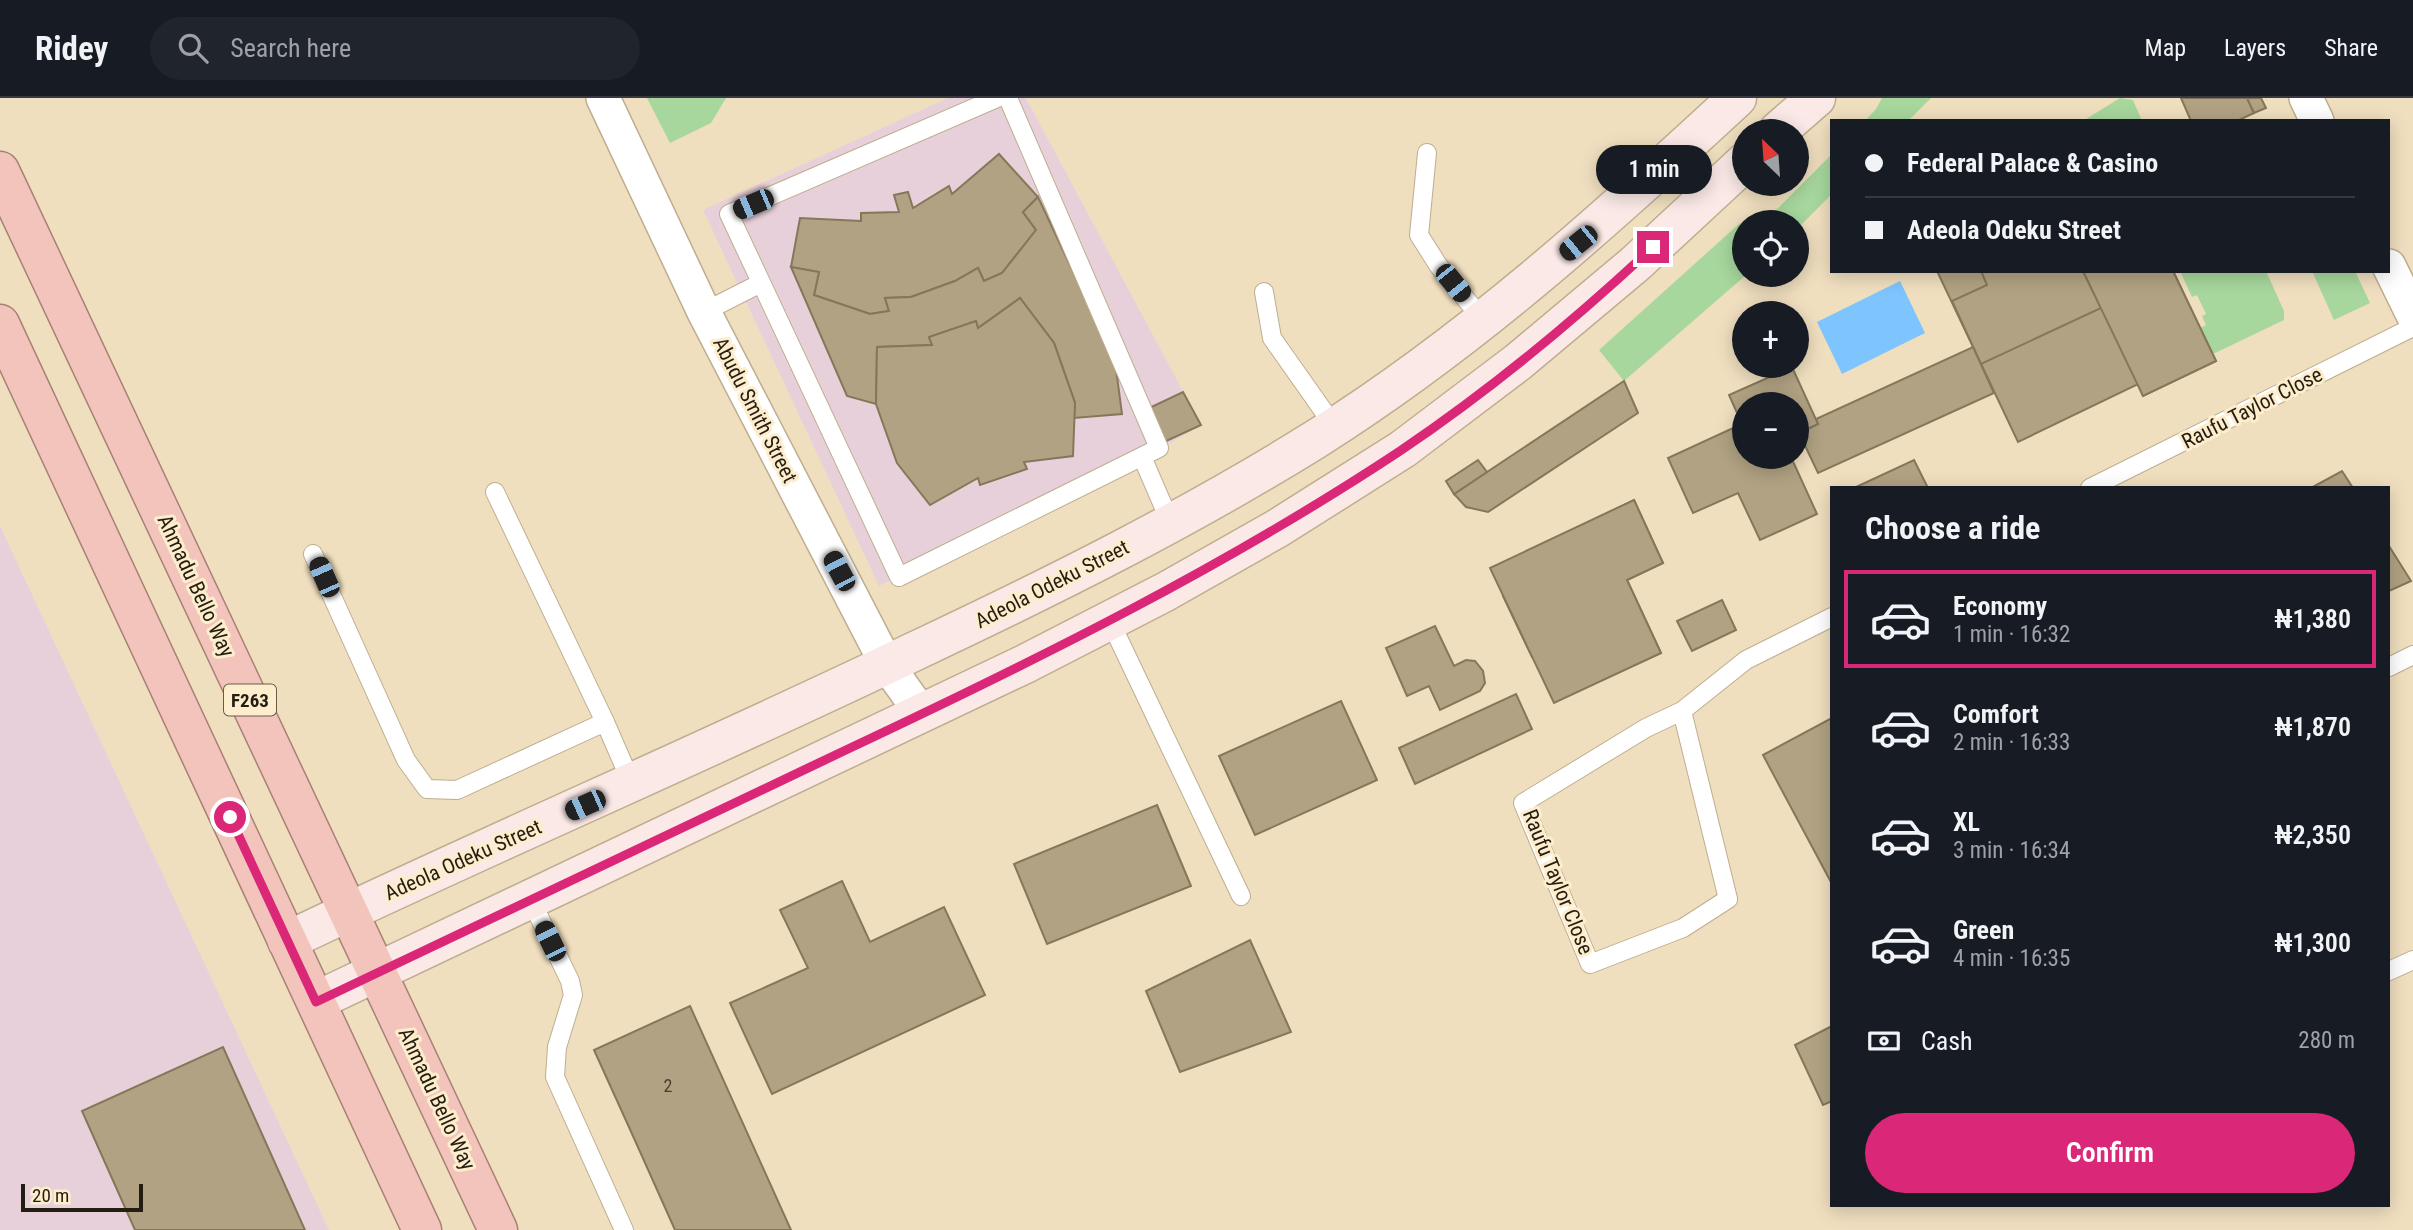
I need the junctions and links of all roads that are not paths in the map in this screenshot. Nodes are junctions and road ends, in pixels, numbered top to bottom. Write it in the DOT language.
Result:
graph roads {
  1 [pos="603,98"];
  2 [pos="997,98"];
  3 [pos="1008,98"];
  4 [pos="1737,98"];
  5 [pos="1816,98"];
  6 [pos="2306,98"];
  7 [pos="1792,119"];
  8 [pos="2316,119"];
  9 [pos="1427,153"];
  10 [pos="0,171"];
  11 [pos="1732,174"];
  12 [pos="2390,268"];
  13 [pos="761,283"];
  14 [pos="1264,292"];
  15 [pos="704,312"];
  16 [pos="2413,315"];
  17 [pos="1483,320"];
  18 [pos="0,324"];
  19 [pos="2413,327"];
  20 [pos="1334,426"];
  21 [pos="1143,459"];
  22 [pos="2094,486"];
  23 [pos="495,492"];
  24 [pos="1171,524"];
  25 [pos="313,554"];
  26 [pos="1830,618"];
  27 [pos="1110,621"];
  28 [pos="2413,655"];
  29 [pos="887,665"];
  30 [pos="2390,666"];
  31 [pos="1682,711"];
  32 [pos="922,714"];
  33 [pos="605,722"];
  34 [pos="632,784"];
  35 [pos="1241,896"];
  36 [pos="531,900"];
  37 [pos="349,911"];
  38 [pos="287,941"];
  39 [pos="2413,960"];
  40 [pos="2390,971"];
  41 [pos="378,972"];
  42 [pos="316,1002"];
  43 [pos="422,1230"];
  44 [pos="498,1230"];
  45 [pos="624,1230"];
  1 -- 15 [label="street, Abudu Smith Street"];
  2 -- 13 [label="lane"];
  3 -- 21 [label="lane"];
  4 -- 17 [label="main road, Adeola Odeku Street"];
  5 -- 7 [label="main road"];
  6 -- 8 [label="street"];
  9 -- 17 [label="lane"];
  10 -- 37 [label="highway, Ahmadu Bello Way / F263"];
  11 -- 27 [label="main road"];
  12 -- 16 [label="street"];
  13 -- 15 [label="lane"];
  13 -- 21 [label="lane"];
  14 -- 20 [label="lane"];
  15 -- 29 [label="street, Abudu Smith Street"];
  17 -- 20 [label="main road, Adeola Odeku Street"];
  18 -- 38 [label="highway"];
  19 -- 22 [label="lane, Raufu Taylor Close"];
  20 -- 24 [label="main road, Adeola Odeku Street"];
  21 -- 24 [label="lane"];
  23 -- 33 [label="lane"];
  24 -- 29 [label="main road, Adeola Odeku Street"];
  25 -- 33 [label="lane"];
  26 -- 31 [label="lane, Raufu Taylor Close"];
  27 -- 32 [label="main road"];
  27 -- 35 [label="lane"];
  28 -- 30 [label="lane"];
  29 -- 32 [label="street, Abudu Smith Street"];
  29 -- 34 [label="main road, Adeola Odeku Street"];
  31 -- 31 [label="lane, Raufu Taylor Close"];
  32 -- 36 [label="main road"];
  33 -- 34 [label="lane"];
  34 -- 37 [label="main road, Adeola Odeku Street"];
  36 -- 41 [label="main road"];
  36 -- 45 [label="lane"];
  37 -- 38 [label="main road, Adeola Odeku Street"];
  37 -- 41 [label="highway, Ahmadu Bello Way / F263"];
  38 -- 42 [label="highway"];
  39 -- 40 [label="lane"];
  41 -- 42 [label="main road"];
  41 -- 44 [label="highway, Ahmadu Bello Way / F263"];
  42 -- 43 [label="highway"];
}
